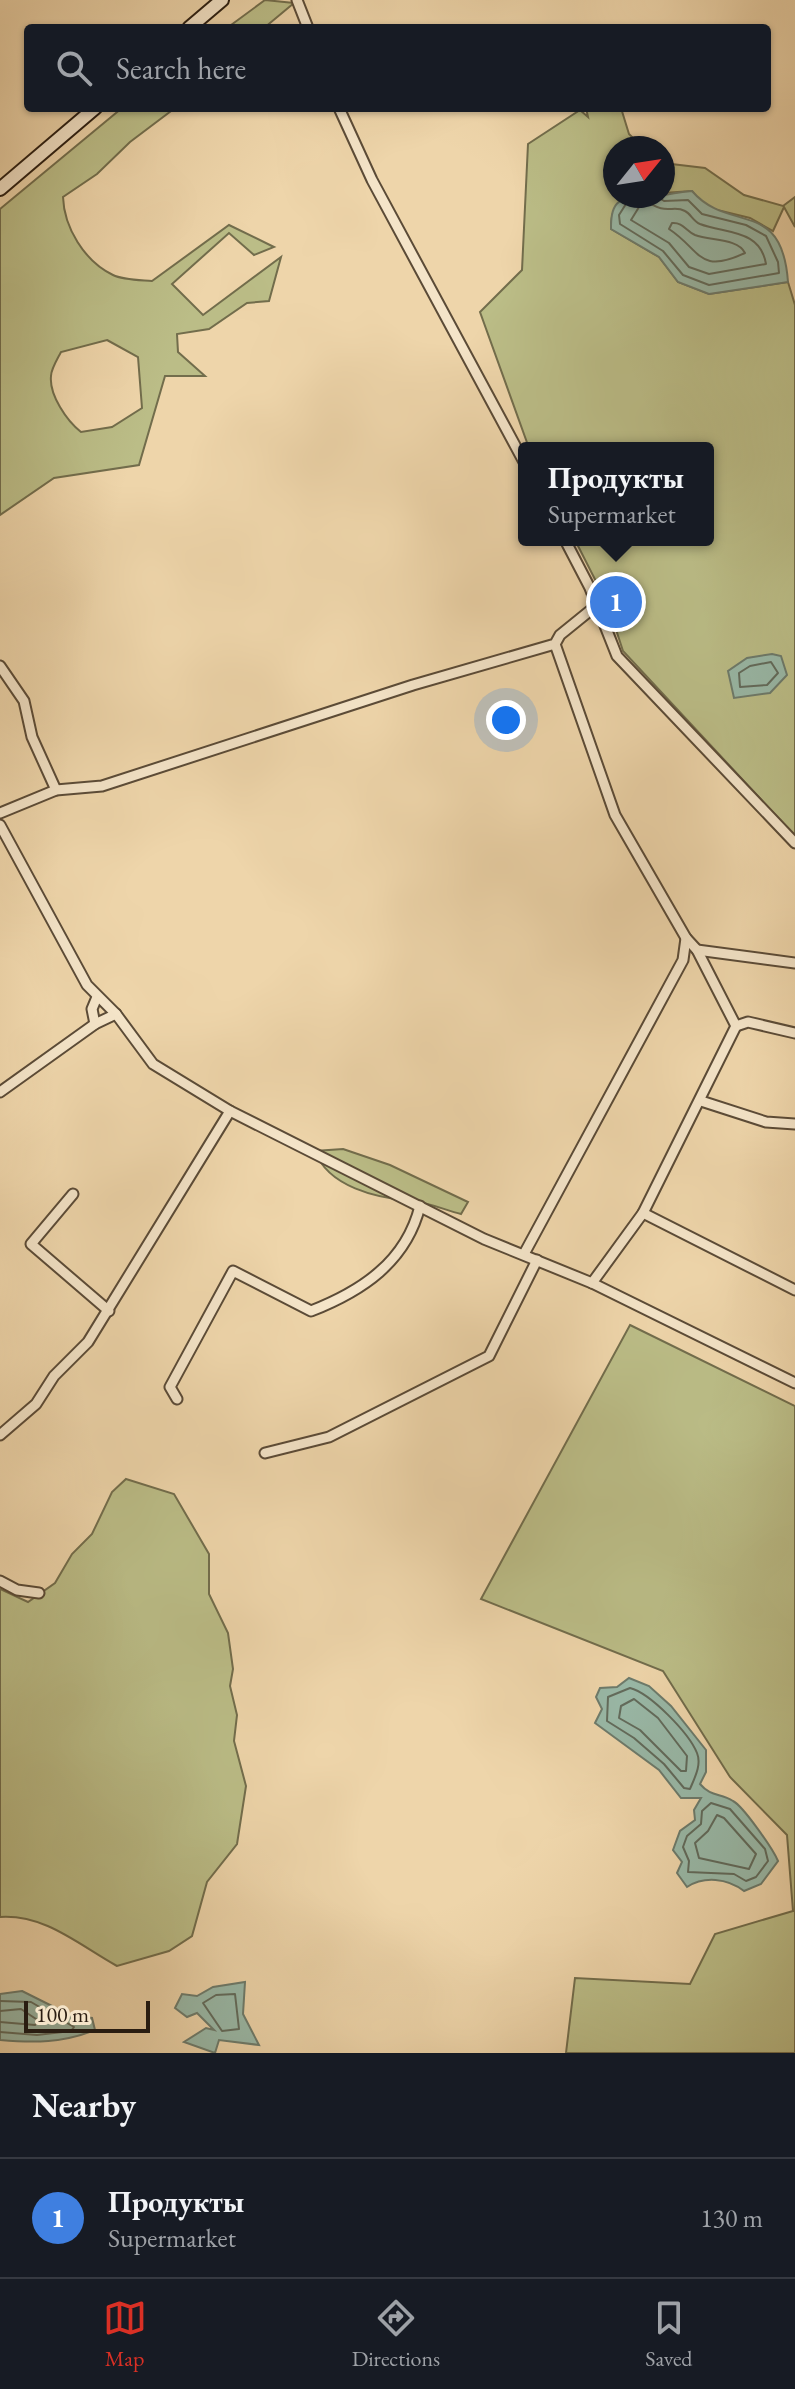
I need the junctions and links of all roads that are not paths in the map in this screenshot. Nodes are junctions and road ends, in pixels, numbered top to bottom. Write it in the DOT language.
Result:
graph roads {
  1 [pos="222,0"];
  2 [pos="297,0"];
  3 [pos="194,24"];
  4 [pos="306,24"];
  5 [pos="90,112"];
  6 [pos="341,112"];
  7 [pos="0,189"];
  8 [pos="518,451"];
  9 [pos="568,546"];
  10 [pos="597,605"];
  11 [pos="555,644"];
  12 [pos="0,666"];
  13 [pos="56,790"];
  14 [pos="0,813"];
  15 [pos="0,825"];
  16 [pos="795,843"];
  17 [pos="686,938"];
  18 [pos="697,950"];
  19 [pos="795,963"];
  20 [pos="97,997"];
  21 [pos="116,1014"];
  22 [pos="95,1024"];
  23 [pos="736,1026"];
  24 [pos="795,1033"];
  25 [pos="0,1092"];
  26 [pos="701,1101"];
  27 [pos="230,1111"];
  28 [pos="795,1124"];
  29 [pos="73,1194"];
  30 [pos="420,1206"];
  31 [pos="643,1213"];
  32 [pos="524,1254"];
  33 [pos="537,1260"];
  34 [pos="592,1283"];
  35 [pos="795,1290"];
  36 [pos="109,1311"];
  37 [pos="794,1381"];
  38 [pos="177,1399"];
  39 [pos="0,1435"];
  40 [pos="265,1453"];
  41 [pos="0,1581"];
  42 [pos="39,1593"];
  1 -- 3 [label="main road"];
  2 -- 4 [label="street"];
  5 -- 7 [label="main road"];
  6 -- 8 [label="street"];
  9 -- 10 [label="street"];
  10 -- 11 [label="street"];
  10 -- 16 [label="street"];
  11 -- 13 [label="street"];
  11 -- 17 [label="street"];
  12 -- 13 [label="street"];
  13 -- 14 [label="street"];
  15 -- 20 [label="street"];
  17 -- 18 [label="street"];
  17 -- 32 [label="street"];
  18 -- 19 [label="street"];
  18 -- 23 [label="street"];
  20 -- 21 [label="street"];
  20 -- 22 [label="street"];
  21 -- 22 [label="street"];
  21 -- 27 [label="street"];
  22 -- 25 [label="street"];
  23 -- 24 [label="street"];
  23 -- 26 [label="street"];
  26 -- 28 [label="street"];
  26 -- 31 [label="street"];
  27 -- 30 [label="street"];
  27 -- 36 [label="street"];
  29 -- 36 [label="street"];
  30 -- 32 [label="street"];
  30 -- 38 [label="street"];
  31 -- 34 [label="street"];
  31 -- 35 [label="street"];
  32 -- 33 [label="street"];
  33 -- 34 [label="street"];
  33 -- 40 [label="street"];
  34 -- 37 [label="street"];
  36 -- 39 [label="street"];
  41 -- 42 [label="street"];
}
